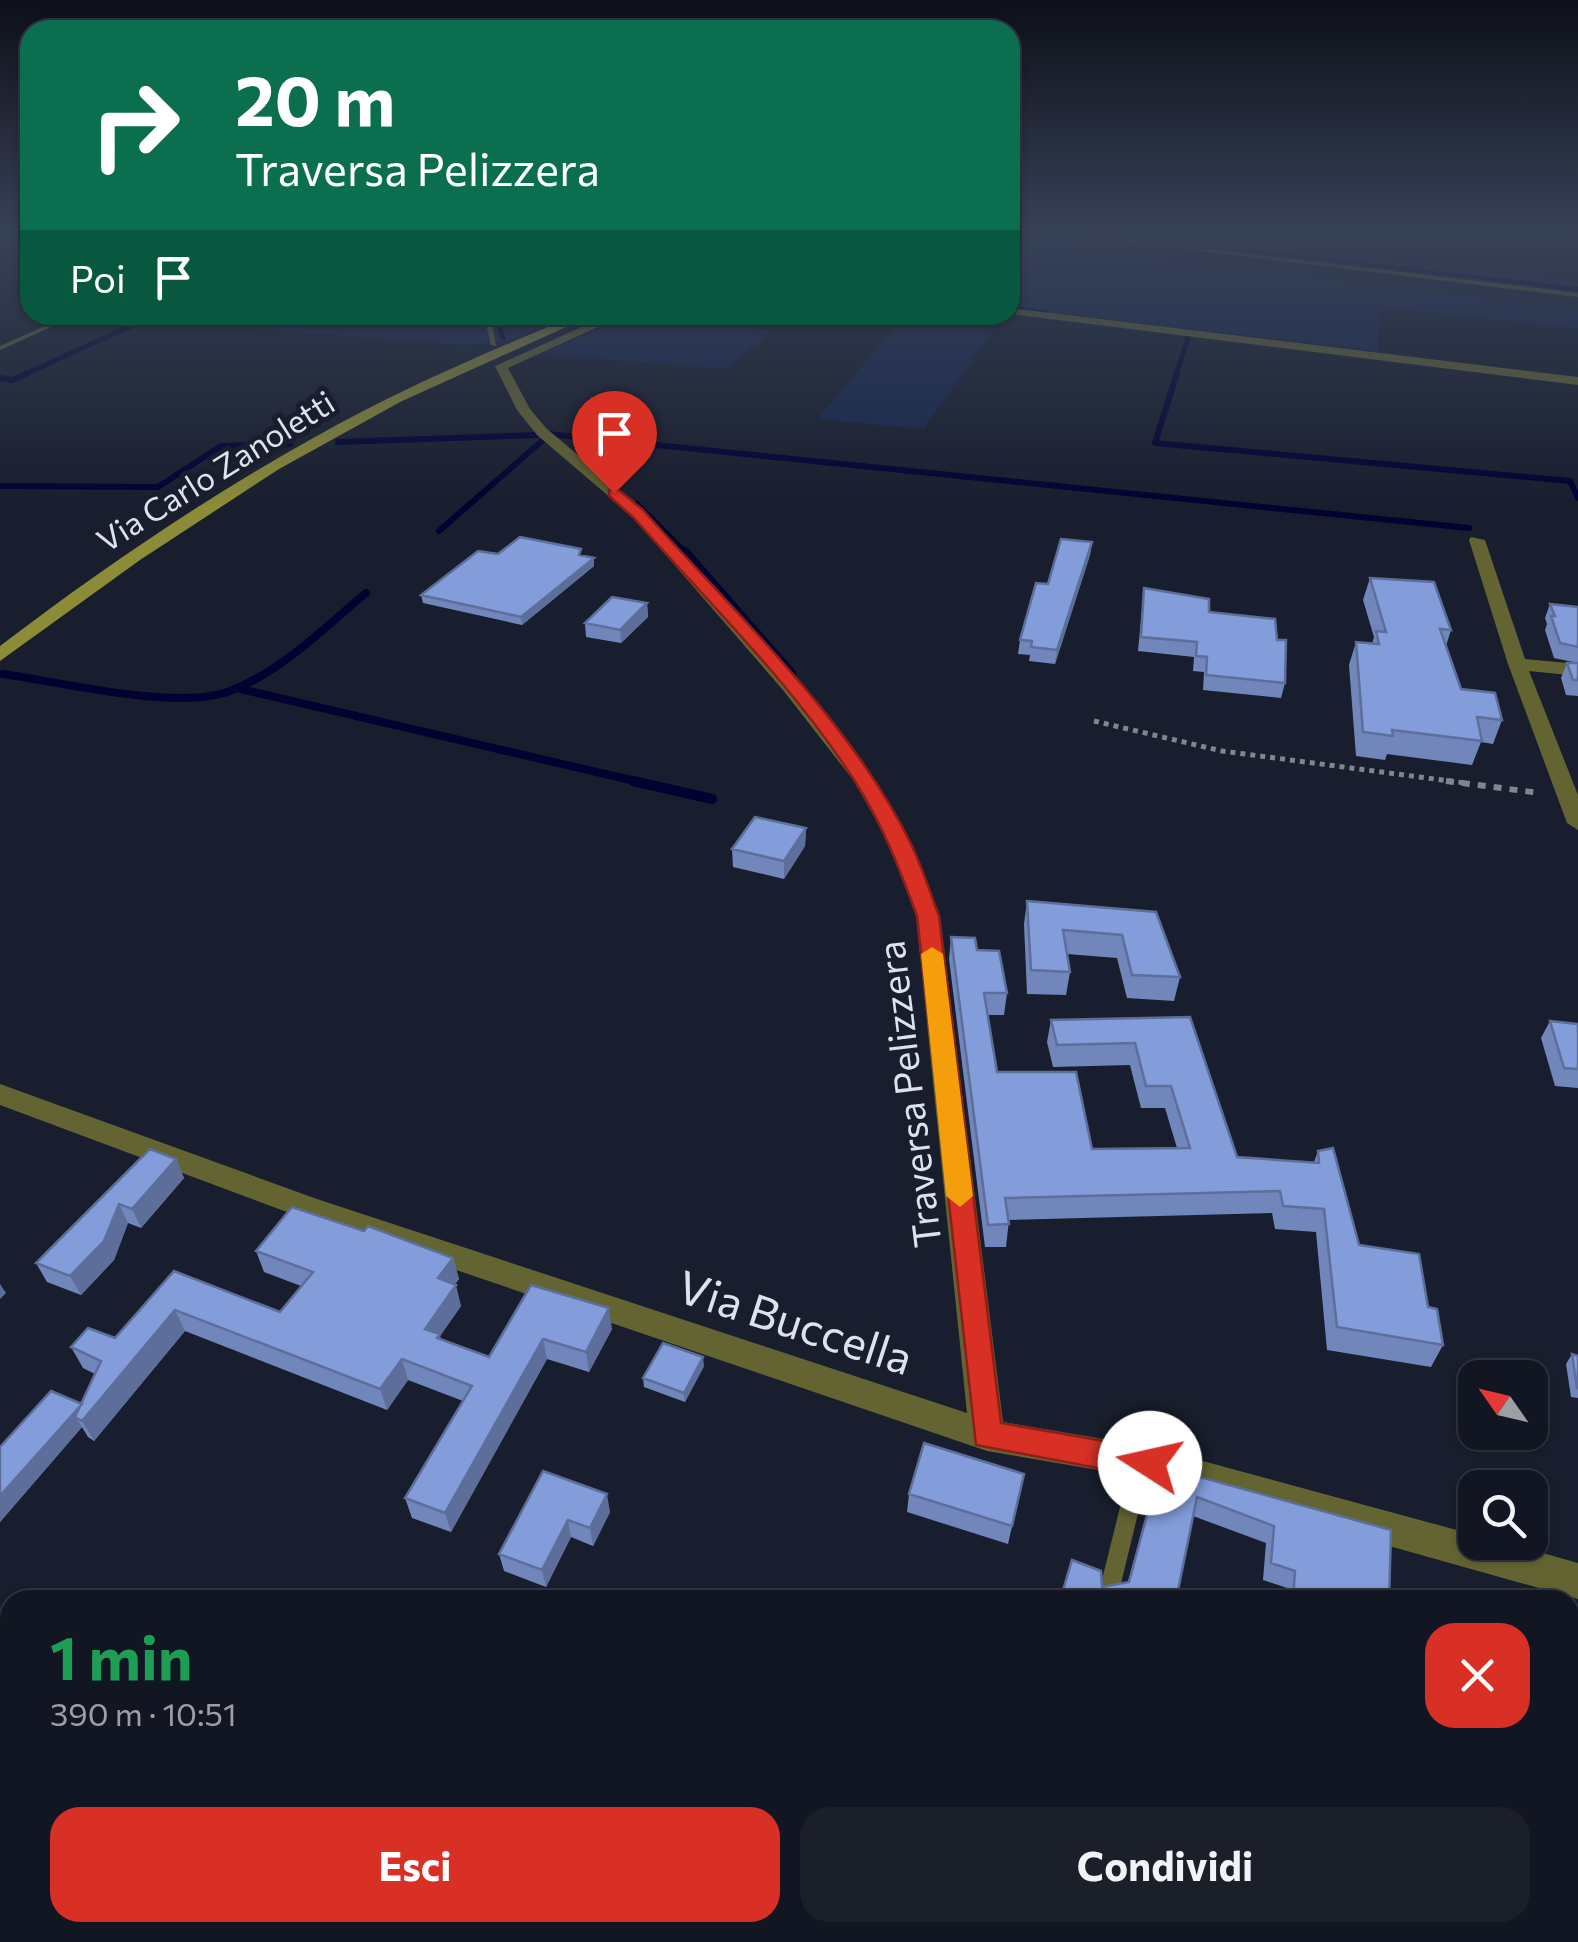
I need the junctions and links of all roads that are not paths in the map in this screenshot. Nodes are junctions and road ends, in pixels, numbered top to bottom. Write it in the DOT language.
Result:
graph roads {
  1 [pos="51,326"];
  2 [pos="489,326"];
  3 [pos="562,326"];
  4 [pos="594,326"];
  5 [pos="1122,326"];
  6 [pos="494,345"];
  7 [pos="0,348"];
  8 [pos="1578,380"];
  9 [pos="1477,540"];
  10 [pos="0,654"];
  11 [pos="1517,664"];
  12 [pos="1578,670"];
  13 [pos="1578,823"];
  14 [pos="0,1094"];
  15 [pos="987,1435"];
  16 [pos="1150,1463"];
  17 [pos="1578,1581"];
  18 [pos="1109,1590"];
  1 -- 7 [label="lane"];
  2 -- 6 [label="lane"];
  3 -- 10 [label="main road, Via Carlo Zanoletti"];
  4 -- 15 [label="street, Traversa Pelizzera"];
  5 -- 8 [label="street"];
  9 -- 11 [label="street"];
  11 -- 12 [label="street"];
  11 -- 13 [label="street"];
  14 -- 15 [label="street, Via Buccella"];
  15 -- 16 [label="street, Via Buccella"];
  16 -- 17 [label="street, Via Buccella"];
  16 -- 18 [label="lane"];
}
